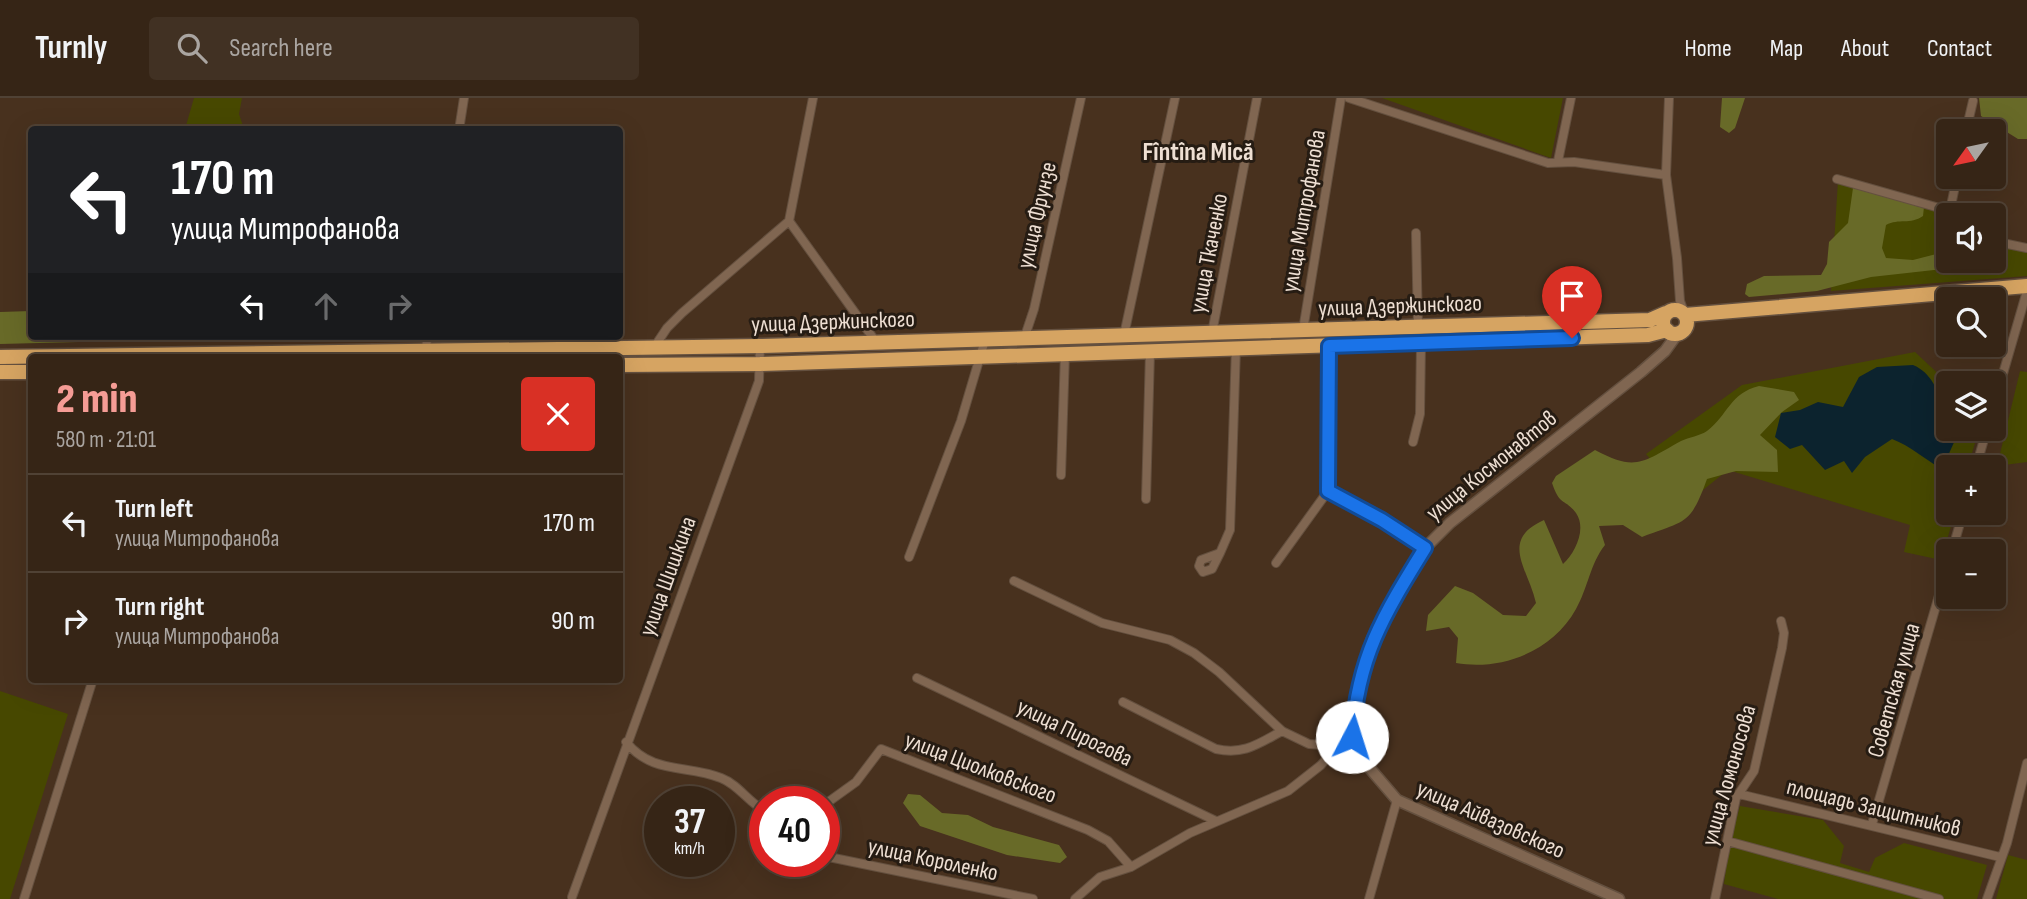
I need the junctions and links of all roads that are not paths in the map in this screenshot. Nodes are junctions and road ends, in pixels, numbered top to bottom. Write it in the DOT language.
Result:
graph roads {
  1 [pos="464,98"];
  2 [pos="813,98"];
  3 [pos="1081,98"];
  4 [pos="1175,98"];
  5 [pos="1257,98"];
  6 [pos="1341,98"];
  7 [pos="1349,98"];
  8 [pos="1571,98"];
  9 [pos="1669,98"];
  10 [pos="1973,100"];
  11 [pos="1969,119"];
  12 [pos="459,126"];
  13 [pos="1558,161"];
  14 [pos="1666,175"];
  15 [pos="1837,179"];
  16 [pos="1936,209"];
  17 [pos="789,221"];
  18 [pos="1416,233"];
  19 [pos="2006,243"];
  20 [pos="2027,247"];
  21 [pos="2027,289"];
  22 [pos="1672,309"];
  23 [pos="1679,326"];
  24 [pos="1418,327"];
  25 [pos="1303,330"];
  26 [pos="1212,333"];
  27 [pos="1124,335"];
  28 [pos="1024,339"];
  29 [pos="427,340"];
  30 [pos="985,340"];
  31 [pos="876,342"];
  32 [pos="1420,343"];
  33 [pos="655,346"];
  34 [pos="760,346"];
  35 [pos="1329,346"];
  36 [pos="1236,347"];
  37 [pos="425,351"];
  38 [pos="1150,352"];
  39 [pos="1065,353"];
  40 [pos="286,354"];
  41 [pos="0,357"];
  42 [pos="28,357"];
  43 [pos="980,357"];
  44 [pos="760,364"];
  45 [pos="623,365"];
  46 [pos="2004,371"];
  47 [pos="0,372"];
  48 [pos="28,372"];
  49 [pos="1413,442"];
  50 [pos="1061,475"];
  51 [pos="1328,491"];
  52 [pos="1146,499"];
  53 [pos="1425,548"];
  54 [pos="1220,553"];
  55 [pos="909,557"];
  56 [pos="1276,563"];
  57 [pos="1014,581"];
  58 [pos="1936,606"];
  59 [pos="1781,621"];
  60 [pos="917,678"];
  61 [pos="92,683"];
  62 [pos="1123,702"];
  63 [pos="1282,732"];
  64 [pos="1352,737"];
  65 [pos="626,742"];
  66 [pos="1337,746"];
  67 [pos="1361,758"];
  68 [pos="2027,763"];
  69 [pos="840,794"];
  70 [pos="1738,794"];
  71 [pos="749,797"];
  72 [pos="1397,800"];
  73 [pos="1216,821"];
  74 [pos="1872,824"];
  75 [pos="1727,841"];
  76 [pos="2000,858"];
  77 [pos="840,859"];
  78 [pos="1131,867"];
  79 [pos="572,897"];
  80 [pos="24,899"];
  81 [pos="1034,899"];
  82 [pos="1075,899"];
  83 [pos="1368,899"];
  84 [pos="1619,899"];
  85 [pos="1715,899"];
  86 [pos="1938,899"];
  87 [pos="1987,899"];
  1 -- 12 [label="street"];
  2 -- 17 [label="street"];
  3 -- 28 [label="street, улица Фрунзе"];
  4 -- 27 [label="street"];
  5 -- 26 [label="street, улица Ткаченко"];
  6 -- 25 [label="street, улица Митрофанова"];
  7 -- 13 [label="street"];
  8 -- 13 [label="street"];
  9 -- 14 [label="street"];
  10 -- 11 [label="street"];
  13 -- 14 [label="street"];
  14 -- 22 [label="street"];
  15 -- 16 [label="street"];
  17 -- 31 [label="street"];
  17 -- 33 [label="street"];
  18 -- 24 [label="street"];
  19 -- 20 [label="street"];
  21 -- 23 [label="highway, улица Дзержинского"];
  21 -- 46 [label="street"];
  22 -- 23 [label="street"];
  22 -- 23 [label="highway"];
  22 -- 24 [label="highway, улица Дзержинского"];
  23 -- 32 [label="highway, улица Дзержинского"];
  23 -- 53 [label="street, улица Космонавтов"];
  24 -- 25 [label="highway, улица Дзержинского"];
  25 -- 26 [label="highway, улица Дзержинского"];
  26 -- 27 [label="highway, улица Дзержинского"];
  27 -- 28 [label="highway, улица Дзержинского"];
  28 -- 30 [label="highway, улица Дзержинского"];
  29 -- 37 [label="street"];
  30 -- 31 [label="highway, улица Дзержинского"];
  30 -- 43 [label="street"];
  31 -- 34 [label="highway, улица Дзержинского"];
  32 -- 35 [label="highway, улица Дзержинского"];
  32 -- 49 [label="street"];
  33 -- 34 [label="highway, улица Дзержинского"];
  33 -- 37 [label="highway, улица Дзержинского"];
  34 -- 44 [label="street, улица Шишкина"];
  35 -- 36 [label="highway, улица Дзержинского"];
  35 -- 51 [label="street"];
  36 -- 38 [label="highway, улица Дзержинского"];
  36 -- 54 [label="street"];
  37 -- 40 [label="highway, улица Дзержинского"];
  38 -- 39 [label="highway, улица Дзержинского"];
  38 -- 52 [label="street"];
  39 -- 43 [label="highway, улица Дзержинского"];
  39 -- 50 [label="street"];
  41 -- 42 [label="highway, улица Дзержинского"];
  43 -- 44 [label="highway, улица Дзержинского"];
  43 -- 55 [label="street"];
  44 -- 45 [label="highway, улица Дзержинского"];
  44 -- 65 [label="street, улица Шишкина"];
  47 -- 48 [label="highway"];
  51 -- 53 [label="street"];
  51 -- 56 [label="street"];
  53 -- 64 [label="street, улица Космонавтов"];
  57 -- 63 [label="street"];
  58 -- 74 [label="street, Советская улица"];
  59 -- 70 [label="street, улица Ломоносова"];
  60 -- 73 [label="street, улица Пирогова"];
  61 -- 80 [label="street"];
  62 -- 63 [label="street"];
  63 -- 66 [label="street"];
  64 -- 66 [label="street"];
  64 -- 67 [label="street, улица Космонавтов"];
  65 -- 71 [label="street"];
  65 -- 79 [label="street, улица Шишкина"];
  66 -- 73 [label="street"];
  67 -- 72 [label="street, улица Айвазовского"];
  68 -- 76 [label="street"];
  69 -- 78 [label="street, улица Циолковского"];
  70 -- 74 [label="street, площадь Защитников"];
  70 -- 75 [label="street, улица Ломоносова"];
  72 -- 83 [label="street"];
  72 -- 84 [label="street, улица Айвазовского"];
  73 -- 78 [label="street"];
  74 -- 76 [label="street, площадь Защитников"];
  75 -- 85 [label="street, улица Ломоносова"];
  75 -- 86 [label="street"];
  76 -- 87 [label="street"];
  77 -- 81 [label="street, улица Короленко"];
  78 -- 82 [label="street"];
}
